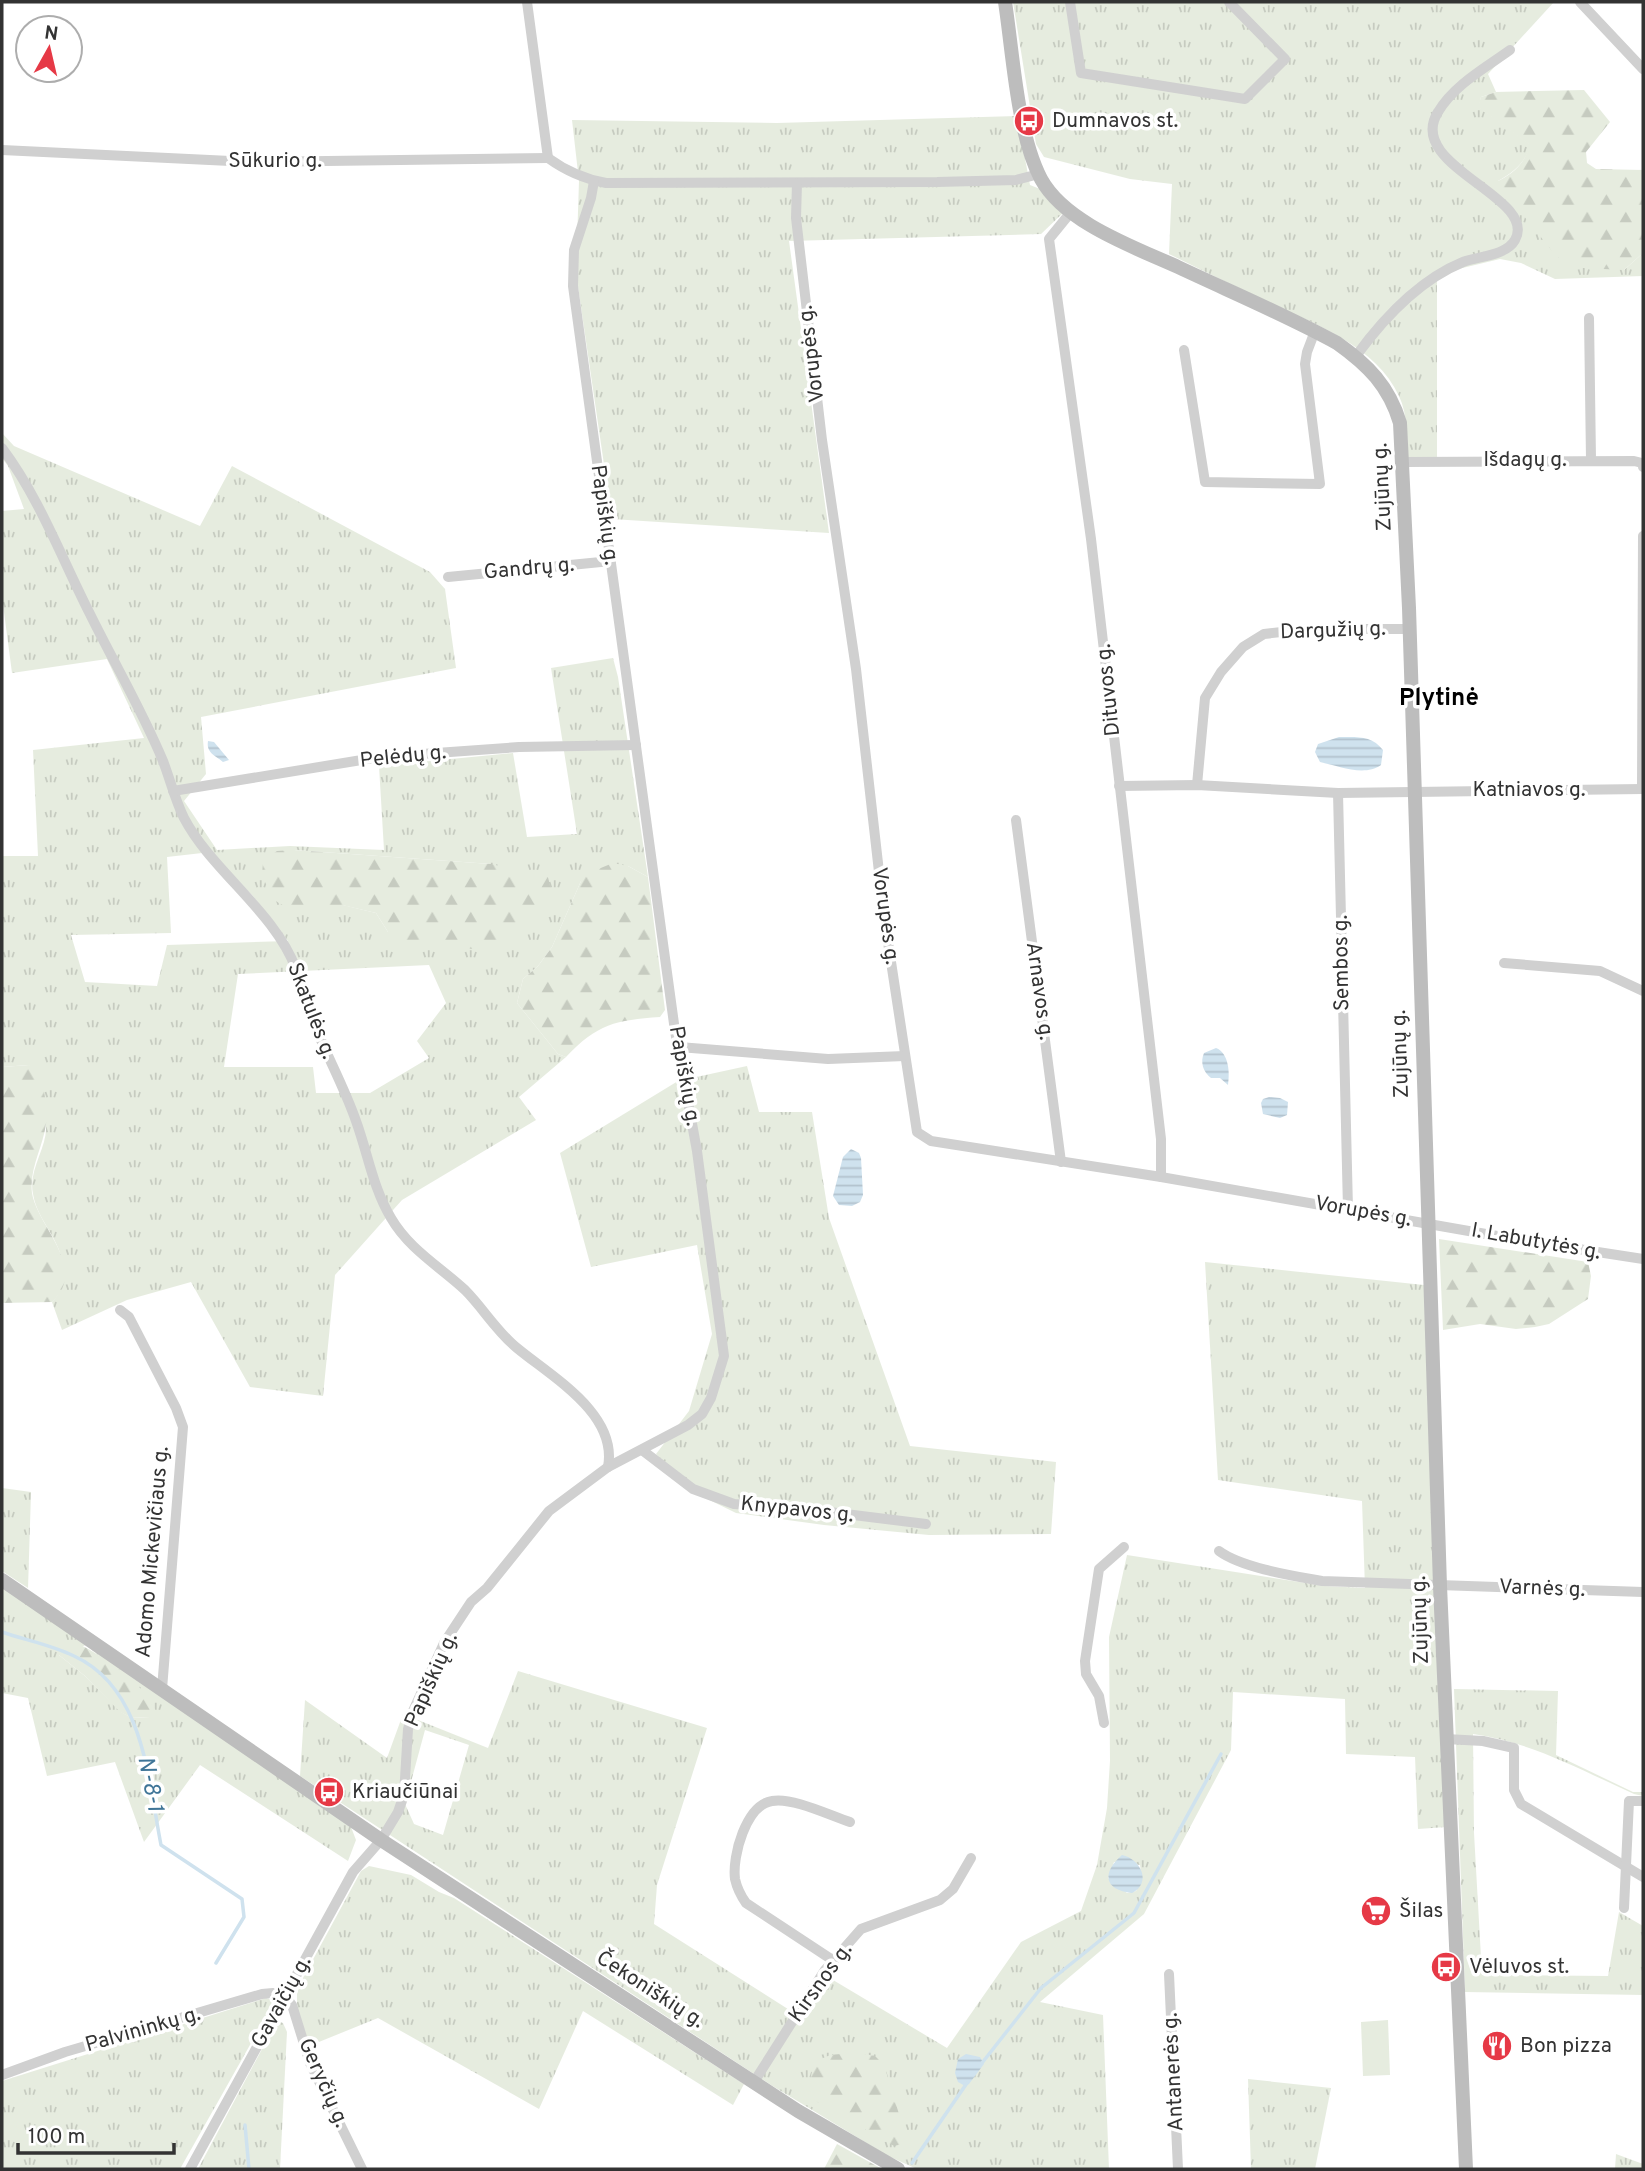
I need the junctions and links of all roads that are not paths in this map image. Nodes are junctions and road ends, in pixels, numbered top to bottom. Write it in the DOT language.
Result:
graph roads {
  1 [pos="527,2"];
  2 [pos="1005,2"];
  3 [pos="1070,2"];
  4 [pos="1228,2"];
  5 [pos="1580,2"];
  6 [pos="1510,50"];
  7 [pos="1643,69"];
  8 [pos="2,150"];
  9 [pos="548,158"];
  10 [pos="1039,174"];
  11 [pos="594,181"];
  12 [pos="796,183"];
  13 [pos="1071,212"];
  14 [pos="1589,318"];
  15 [pos="1315,331"];
  16 [pos="1184,351"];
  17 [pos="1356,356"];
  18 [pos="2,448"];
  19 [pos="1591,460"];
  20 [pos="1403,462"];
  21 [pos="1643,467"];
  22 [pos="1643,536"];
  23 [pos="611,561"];
  24 [pos="448,577"];
  25 [pos="1409,629"];
  26 [pos="636,745"];
  27 [pos="1197,785"];
  28 [pos="1119,786"];
  29 [pos="1643,789"];
  30 [pos="1414,790"];
  31 [pos="173,791"];
  32 [pos="1338,793"];
  33 [pos="1016,820"];
  34 [pos="1504,963"];
  35 [pos="1643,991"];
  36 [pos="679,1047"];
  37 [pos="905,1056"];
  38 [pos="1061,1162"];
  39 [pos="1161,1177"];
  40 [pos="1348,1209"];
  41 [pos="1428,1223"];
  42 [pos="1643,1259"];
  43 [pos="120,1310"];
  44 [pos="642,1450"];
  45 [pos="608,1467"];
  46 [pos="926,1524"];
  47 [pos="1124,1547"];
  48 [pos="1219,1551"];
  49 [pos="2,1580"];
  50 [pos="1440,1586"];
  51 [pos="1643,1592"];
  52 [pos="162,1689"];
  53 [pos="1104,1723"];
  54 [pos="1447,1739"];
  55 [pos="1643,1801"];
  56 [pos="850,1822"];
  57 [pos="382,1840"];
  58 [pos="971,1858"];
  59 [pos="1626,1867"];
  60 [pos="1643,1877"];
  61 [pos="1624,1908"];
  62 [pos="834,1961"];
  63 [pos="1169,1975"];
  64 [pos="285,1996"];
  65 [pos="2,2075"];
  66 [pos="754,2082"];
  67 [pos="190,2169"];
  68 [pos="362,2169"];
  69 [pos="898,2169"];
  70 [pos="1178,2169"];
  71 [pos="1466,2169"];
  1 -- 9 [label="street"];
  2 -- 10 [label="main road, Zujūnų g."];
  3 -- 4 [label="street"];
  5 -- 7 [label="street"];
  6 -- 17 [label="street"];
  8 -- 9 [label="street, Sūkurio g."];
  9 -- 11 [label="street"];
  10 -- 12 [label="street"];
  10 -- 13 [label="main road, Zujūnų g."];
  11 -- 12 [label="street"];
  11 -- 23 [label="street, Papiškių g."];
  12 -- 37 [label="street, Vorupės g."];
  13 -- 15 [label="main road, Zujūnų g."];
  13 -- 28 [label="street, Dituvos g."];
  14 -- 19 [label="street"];
  15 -- 16 [label="street"];
  15 -- 17 [label="main road, Zujūnų g."];
  17 -- 20 [label="main road, Zujūnų g."];
  18 -- 31 [label="street, Skatulės g."];
  19 -- 20 [label="street, Išdagų g."];
  19 -- 21 [label="street, Išdagų g."];
  20 -- 25 [label="main road, Zujūnų g."];
  22 -- 29 [label="street"];
  23 -- 24 [label="street, Gandrų g."];
  23 -- 26 [label="street, Papiškių g."];
  25 -- 27 [label="street, Dargužių g."];
  25 -- 30 [label="main road, Zujūnų g."];
  26 -- 31 [label="street, Pelėdų g."];
  26 -- 36 [label="street, Papiškių g."];
  27 -- 28 [label="street"];
  27 -- 32 [label="street"];
  28 -- 39 [label="street, Dituvos g."];
  29 -- 30 [label="street, Katniavos g."];
  30 -- 32 [label="street"];
  30 -- 41 [label="main road, Zujūnų g."];
  31 -- 45 [label="street, Skatulės g."];
  32 -- 40 [label="street, Sembos g."];
  33 -- 38 [label="street, Arnavos g."];
  34 -- 35 [label="street"];
  36 -- 37 [label="street"];
  36 -- 44 [label="street, Papiškių g."];
  37 -- 38 [label="street, Vorupės g."];
  38 -- 39 [label="street, Vorupės g."];
  39 -- 40 [label="street, Vorupės g."];
  40 -- 41 [label="street, Vorupės g."];
  41 -- 42 [label="street, I. Labutytės g."];
  41 -- 50 [label="main road, Zujūnų g."];
  43 -- 52 [label="street, Adomo Mickevičiaus g."];
  44 -- 45 [label="street, Papiškių g."];
  44 -- 46 [label="street, Knypavos g."];
  45 -- 57 [label="street, Papiškių g."];
  47 -- 53 [label="street"];
  48 -- 50 [label="street"];
  49 -- 52 [label="main road, Adomo Mickevičiaus g."];
  50 -- 51 [label="street, Varnės g."];
  50 -- 54 [label="main road, Zujūnų g."];
  52 -- 57 [label="main road, Adomo Mickevičiaus g."];
  54 -- 59 [label="street"];
  54 -- 71 [label="main road, Zujūnų g."];
  55 -- 59 [label="street"];
  56 -- 62 [label="street"];
  57 -- 64 [label="street, Gavaičių g."];
  57 -- 66 [label="main road, Čekoniškių g."];
  58 -- 62 [label="street, Kirsnos g."];
  59 -- 60 [label="street"];
  59 -- 61 [label="street"];
  62 -- 66 [label="street, Kirsnos g."];
  63 -- 70 [label="street, Antanerės g."];
  64 -- 65 [label="street, Palvininkų g."];
  64 -- 67 [label="street, Gavaičių g."];
  64 -- 68 [label="street, Geryčių g."];
  66 -- 69 [label="main road, Čekoniškių g."];
}
